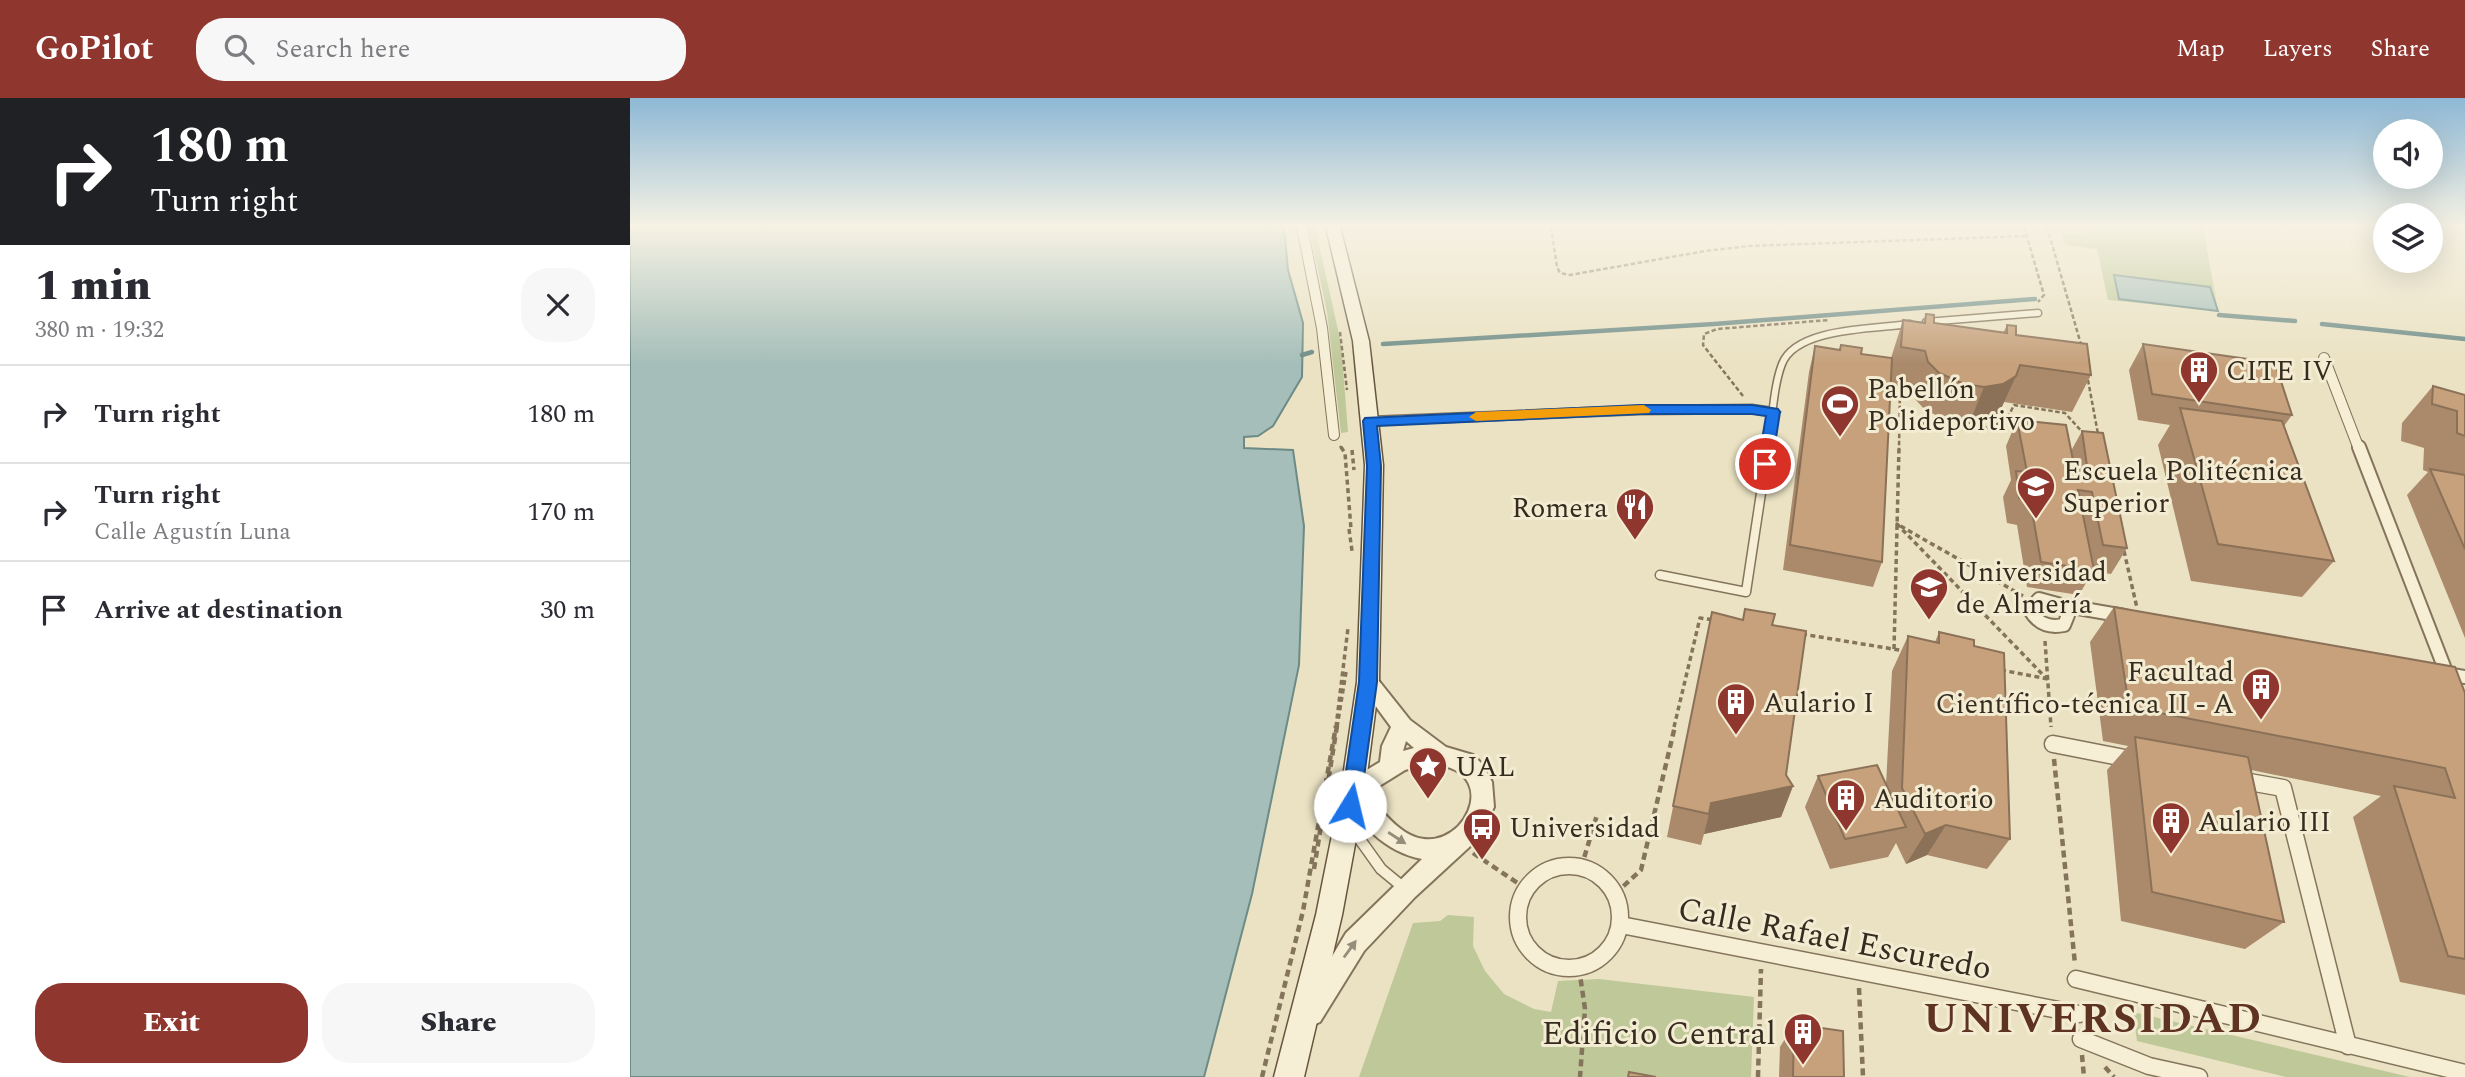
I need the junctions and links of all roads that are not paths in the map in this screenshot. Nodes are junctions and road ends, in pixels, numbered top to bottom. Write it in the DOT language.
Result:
graph roads {
  1 [pos="1311,273"];
  2 [pos="1345,273"];
  3 [pos="2038,313"];
  4 [pos="2324,358"];
  5 [pos="1773,412"];
  6 [pos="1369,421"];
  7 [pos="1334,435"];
  8 [pos="1660,575"];
  9 [pos="2061,605"];
  10 [pos="2140,619"];
  11 [pos="2443,677"];
  12 [pos="2465,677"];
  13 [pos="1368,682"];
  14 [pos="1402,726"];
  15 [pos="2053,744"];
  16 [pos="1439,754"];
  17 [pos="2147,762"];
  18 [pos="1390,766"];
  19 [pos="2229,778"];
  20 [pos="1353,790"];
  21 [pos="1347,822"];
  22 [pos="1458,841"];
  23 [pos="1406,890"];
  24 [pos="1620,926"];
  25 [pos="2076,979"];
  26 [pos="2079,1014"];
  27 [pos="1302,1028"];
  28 [pos="2081,1039"];
  29 [pos="2348,1046"];
  30 [pos="2465,1073"];
  31 [pos="1289,1077"];
  32 [pos="2199,1077"];
  1 -- 7 [label="street"];
  2 -- 6 [label="main road"];
  3 -- 5 [label="lane"];
  4 -- 11 [label="street"];
  5 -- 6 [label="street"];
  5 -- 8 [label="lane"];
  6 -- 13 [label="main road"];
  9 -- 9 [label="street"];
  9 -- 10 [label="street"];
  11 -- 12 [label="street"];
  13 -- 14 [label="street"];
  13 -- 20 [label="main road"];
  14 -- 16 [label="street"];
  14 -- 18 [label="street"];
  15 -- 17 [label="street"];
  16 -- 18 [label="street"];
  16 -- 22 [label="street"];
  18 -- 20 [label="street"];
  19 -- 29 [label="street"];
  20 -- 21 [label="main road"];
  20 -- 22 [label="street, one-way"];
  21 -- 23 [label="lane"];
  21 -- 27 [label="main road"];
  22 -- 23 [label="street"];
  27 -- 23 [label="street, one-way"];
  24 -- 24 [label="street"];
  24 -- 26 [label="street, Calle Rafael Escuredo"];
  25 -- 29 [label="street"];
  27 -- 31 [label="main road"];
  28 -- 32 [label="street"];
  29 -- 30 [label="street"];
}
